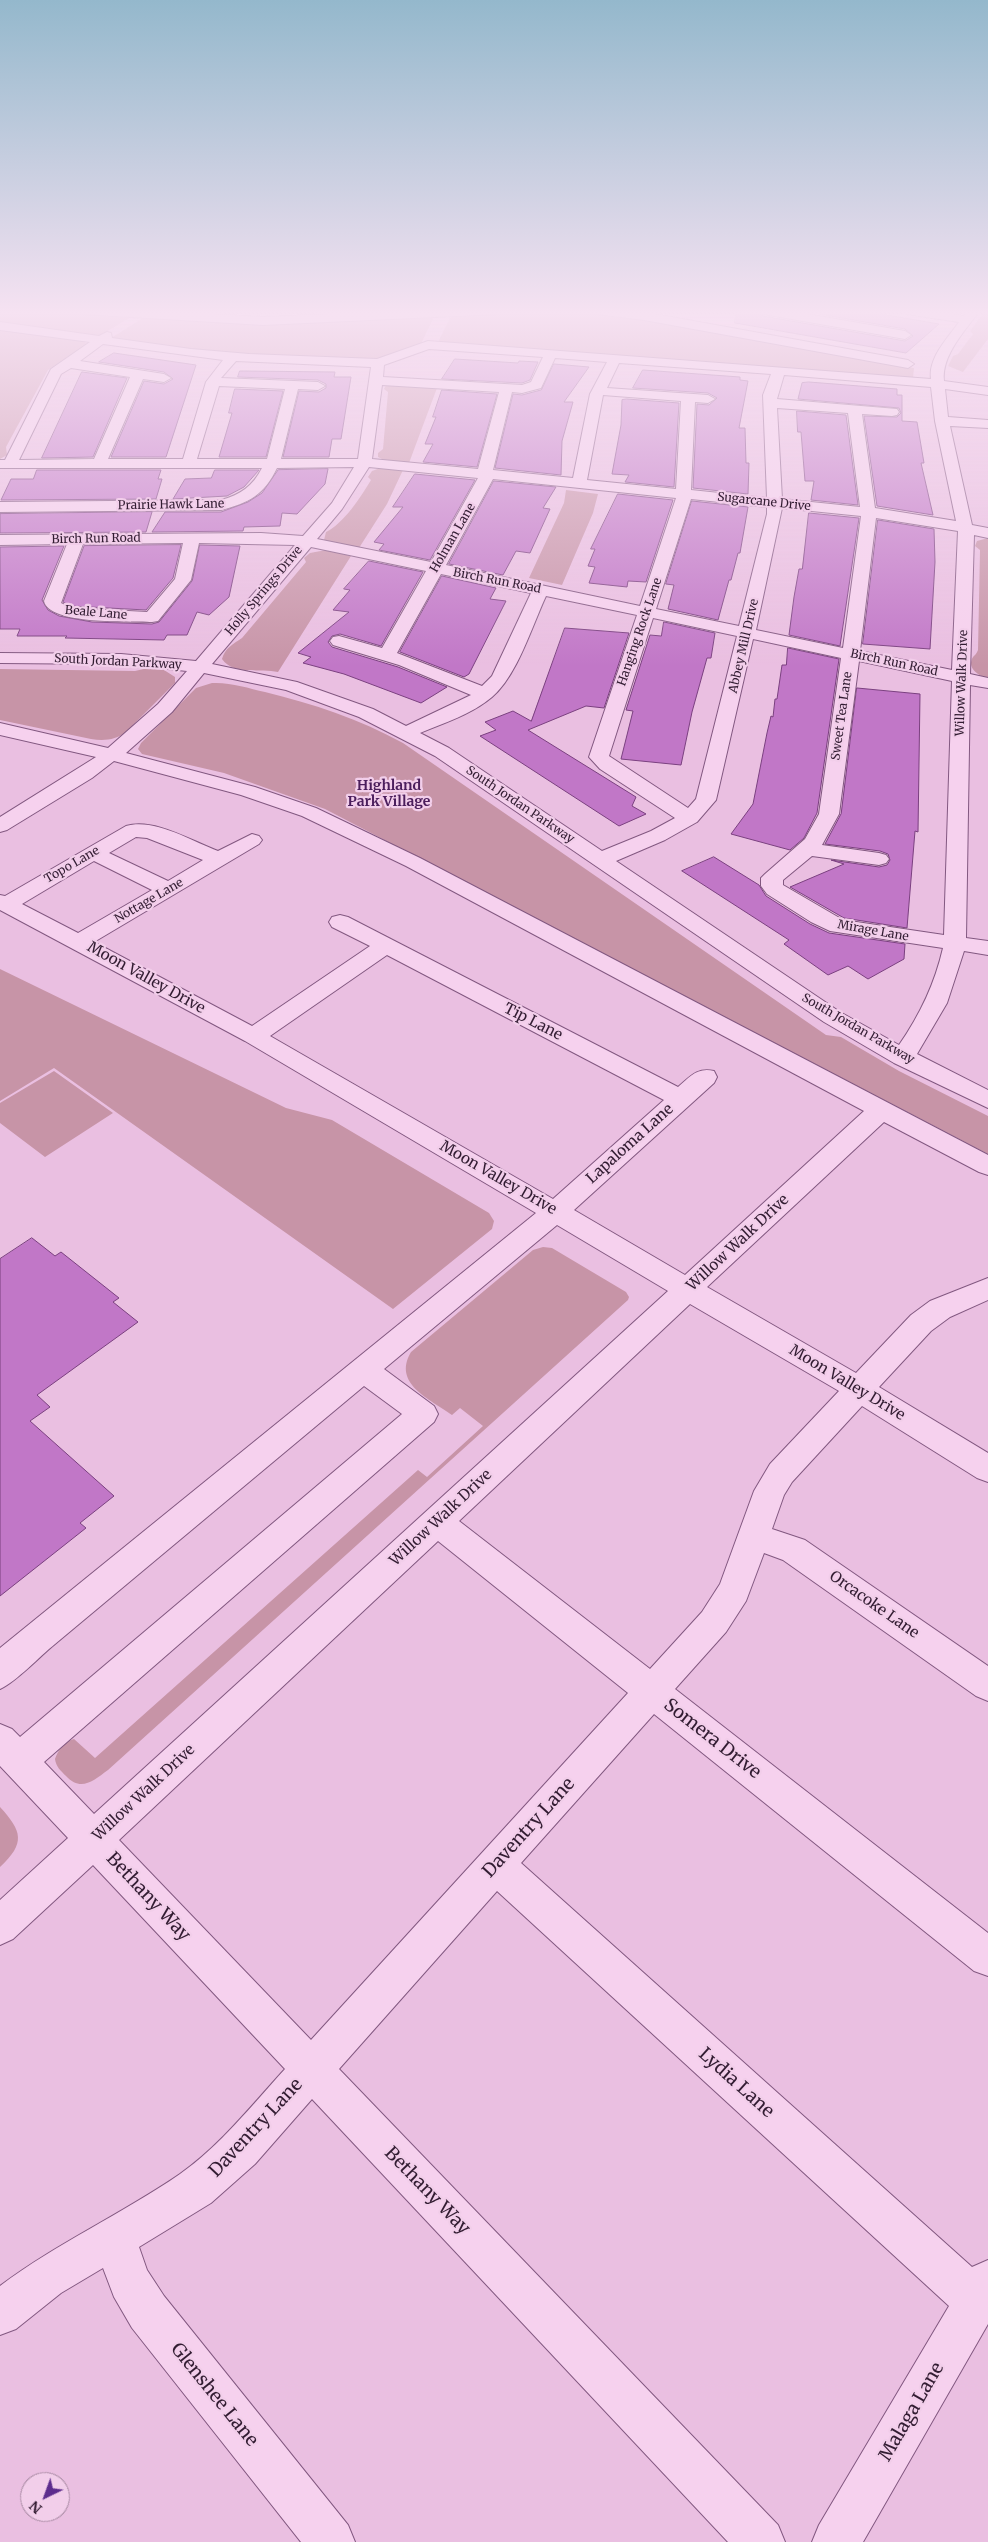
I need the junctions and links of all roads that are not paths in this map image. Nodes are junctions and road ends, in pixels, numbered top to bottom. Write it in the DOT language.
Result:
graph roads {
  1 [pos="23,429"];
  2 [pos="114,429"];
  3 [pos="199,429"];
  4 [pos="282,429"];
  5 [pos="369,429"];
  6 [pos="495,429"];
  7 [pos="591,429"];
  8 [pos="687,429"];
  9 [pos="771,429"];
  10 [pos="857,429"];
  11 [pos="944,429"];
  12 [pos="189,463"];
  13 [pos="274,463"];
  14 [pos="364,463"];
  15 [pos="99,464"];
  16 [pos="3,465"];
  17 [pos="486,474"];
  18 [pos="579,483"];
  19 [pos="684,494"];
  20 [pos="774,503"];
  21 [pos="0,507"];
  22 [pos="868,513"];
  23 [pos="965,528"];
  24 [pos="988,533"];
  25 [pos="192,538"];
  26 [pos="77,539"];
  27 [pos="0,540"];
  28 [pos="305,541"];
  29 [pos="435,569"];
  30 [pos="541,590"];
  31 [pos="647,612"];
  32 [pos="747,633"];
  33 [pos="339,641"];
  34 [pos="851,654"];
  35 [pos="387,655"];
  36 [pos="0,658"];
  37 [pos="202,667"];
  38 [pos="961,678"];
  39 [pos="988,683"];
  40 [pos="485,694"];
  41 [pos="0,729"];
  42 [pos="408,732"];
  43 [pos="109,754"];
  44 [pos="690,818"];
  45 [pos="0,826"];
  46 [pos="252,840"];
  47 [pos="808,849"];
  48 [pos="93,853"];
  49 [pos="879,859"];
  50 [pos="219,860"];
  51 [pos="600,860"];
  52 [pos="771,882"];
  53 [pos="168,890"];
  54 [pos="3,902"];
  55 [pos="340,922"];
  56 [pos="79,942"];
  57 [pos="955,943"];
  58 [pos="385,946"];
  59 [pos="988,948"];
  60 [pos="253,1036"];
  61 [pos="903,1057"];
  62 [pos="705,1077"];
  63 [pos="680,1099"];
  64 [pos="988,1100"];
  65 [pos="881,1110"];
  66 [pos="988,1166"];
  67 [pos="555,1212"];
  68 [pos="688,1289"];
  69 [pos="982,1298"];
  70 [pos="363,1369"];
  71 [pos="860,1389"];
  72 [pos="988,1469"];
  73 [pos="437,1522"];
  74 [pos="754,1536"];
  75 [pos="0,1673"];
  76 [pos="988,1685"];
  77 [pos="652,1692"];
  78 [pos="9,1751"];
  79 [pos="94,1840"];
  80 [pos="496,1865"];
  81 [pos="0,1926"];
  82 [pos="988,1957"];
  83 [pos="311,2069"];
  84 [pos="114,2238"];
  85 [pos="983,2291"];
  86 [pos="0,2313"];
  87 [pos="331,2542"];
  88 [pos="761,2542"];
  89 [pos="836,2542"];
  1 -- 16 [label="street"];
  2 -- 15 [label="street"];
  3 -- 12 [label="street"];
  4 -- 13 [label="street, Prairie Hawk Lane"];
  5 -- 14 [label="street, Holly Springs Drive"];
  6 -- 17 [label="street, Holman Lane"];
  7 -- 18 [label="street"];
  8 -- 19 [label="street, Hanging Rock Lane"];
  9 -- 20 [label="street, Abbey Mill Drive"];
  10 -- 22 [label="street, Sweet Tea Lane"];
  11 -- 23 [label="street, Willow Walk Drive"];
  12 -- 13 [label="street, Sugarcane Drive"];
  12 -- 15 [label="street, Sugarcane Drive"];
  13 -- 14 [label="street, Sugarcane Drive"];
  13 -- 21 [label="street, Prairie Hawk Lane"];
  14 -- 17 [label="street, Sugarcane Drive"];
  14 -- 28 [label="street, Holly Springs Drive"];
  15 -- 16 [label="street, Sugarcane Drive"];
  17 -- 18 [label="street, Sugarcane Drive"];
  17 -- 29 [label="street, Holman Lane"];
  18 -- 19 [label="street, Sugarcane Drive"];
  19 -- 20 [label="street, Sugarcane Drive"];
  19 -- 31 [label="street, Hanging Rock Lane"];
  20 -- 22 [label="street, Sugarcane Drive"];
  20 -- 32 [label="street, Abbey Mill Drive"];
  22 -- 23 [label="street, Sugarcane Drive"];
  22 -- 34 [label="street, Sweet Tea Lane"];
  23 -- 24 [label="street, Sugarcane Drive"];
  23 -- 38 [label="street, Willow Walk Drive"];
  25 -- 26 [label="street, Birch Run Road"];
  25 -- 26 [label="street, Beale Lane"];
  25 -- 28 [label="street, Birch Run Road"];
  26 -- 27 [label="street, Birch Run Road"];
  28 -- 29 [label="street, Birch Run Road"];
  28 -- 37 [label="street, Holly Springs Drive"];
  29 -- 30 [label="street, Birch Run Road"];
  29 -- 35 [label="street, Holman Lane"];
  30 -- 31 [label="street, Birch Run Road"];
  30 -- 40 [label="street"];
  31 -- 32 [label="street, Birch Run Road"];
  31 -- 44 [label="street, Hanging Rock Lane"];
  32 -- 34 [label="street, Birch Run Road"];
  32 -- 44 [label="street, Abbey Mill Drive"];
  33 -- 35 [label="street"];
  34 -- 38 [label="street, Birch Run Road"];
  34 -- 47 [label="street, Sweet Tea Lane"];
  35 -- 40 [label="street"];
  36 -- 37 [label="street, South Jordan Parkway"];
  37 -- 42 [label="street, South Jordan Parkway"];
  37 -- 43 [label="street, Holly Springs Drive"];
  38 -- 39 [label="street, Birch Run Road"];
  38 -- 57 [label="street, Willow Walk Drive"];
  40 -- 42 [label="street"];
  41 -- 43 [label="street"];
  42 -- 51 [label="street, South Jordan Parkway"];
  43 -- 45 [label="street, Holly Springs Drive"];
  43 -- 65 [label="street"];
  44 -- 51 [label="street, Abbey Mill Drive"];
  46 -- 50 [label="street, Nottage Lane"];
  47 -- 49 [label="street"];
  47 -- 52 [label="street, Sweet Tea Lane"];
  48 -- 50 [label="street, Topo Lane"];
  48 -- 53 [label="street"];
  48 -- 54 [label="street, Topo Lane"];
  50 -- 53 [label="street, Nottage Lane"];
  51 -- 61 [label="street, South Jordan Parkway"];
  52 -- 57 [label="street, Mirage Lane"];
  53 -- 56 [label="street, Nottage Lane"];
  54 -- 56 [label="street, Moon Valley Drive"];
  55 -- 58 [label="street, Tip Lane"];
  56 -- 60 [label="street, Moon Valley Drive"];
  57 -- 59 [label="street, Mirage Lane"];
  57 -- 61 [label="street, Willow Walk Drive"];
  58 -- 60 [label="street"];
  58 -- 63 [label="street, Tip Lane"];
  60 -- 67 [label="street, Moon Valley Drive"];
  61 -- 64 [label="street, South Jordan Parkway"];
  62 -- 63 [label="street, Lapaloma Lane"];
  63 -- 67 [label="street, Lapaloma Lane"];
  65 -- 66 [label="street"];
  65 -- 68 [label="street, Willow Walk Drive"];
  67 -- 68 [label="street, Moon Valley Drive"];
  67 -- 70 [label="street, Lapaloma Lane"];
  68 -- 71 [label="street, Moon Valley Drive"];
  68 -- 73 [label="street, Willow Walk Drive"];
  69 -- 71 [label="street, Daventry Lane"];
  70 -- 75 [label="street, Lapaloma Lane"];
  70 -- 78 [label="street"];
  71 -- 72 [label="street, Moon Valley Drive"];
  71 -- 74 [label="street, Daventry Lane"];
  73 -- 77 [label="street, Somera Drive"];
  73 -- 79 [label="street, Willow Walk Drive"];
  74 -- 76 [label="street, Orcacoke Lane"];
  74 -- 77 [label="street, Daventry Lane"];
  77 -- 80 [label="street, Daventry Lane"];
  77 -- 82 [label="street, Somera Drive"];
  78 -- 79 [label="street, Bethany Way"];
  79 -- 81 [label="street, Willow Walk Drive"];
  79 -- 83 [label="street, Bethany Way"];
  80 -- 83 [label="street, Daventry Lane"];
  80 -- 85 [label="street, Lydia Lane"];
  83 -- 84 [label="street, Daventry Lane"];
  83 -- 88 [label="street, Bethany Way"];
  84 -- 86 [label="street, Daventry Lane"];
  84 -- 87 [label="street, Glenshee Lane"];
  85 -- 89 [label="street, Malaga Lane"];
}
